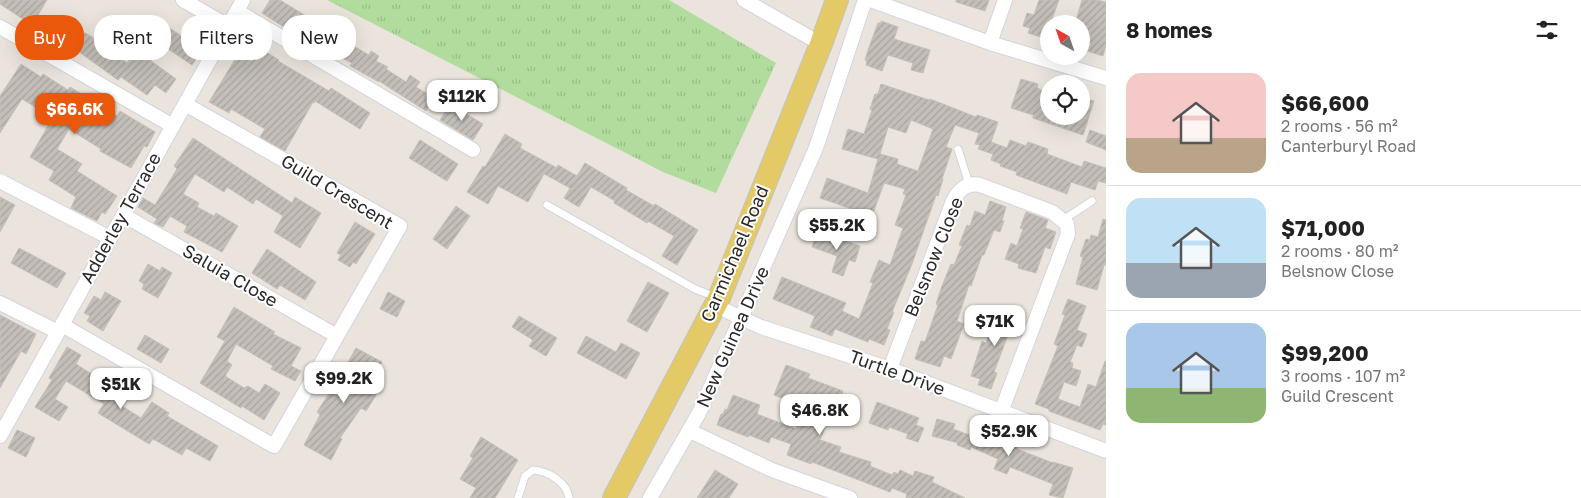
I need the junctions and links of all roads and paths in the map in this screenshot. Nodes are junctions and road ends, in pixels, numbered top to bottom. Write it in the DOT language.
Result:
graph roads {
  1 [pos="183,0"];
  2 [pos="744,0"];
  3 [pos="837,0"];
  4 [pos="865,0"];
  5 [pos="870,0"];
  6 [pos="1005,0"];
  7 [pos="240,5"];
  8 [pos="209,15"];
  9 [pos="0,28"];
  10 [pos="990,43"];
  11 [pos="821,44"];
  12 [pos="209,60"];
  13 [pos="1106,78"];
  14 [pos="185,104"];
  15 [pos="173,126"];
  16 [pos="958,149"];
  17 [pos="473,150"];
  18 [pos="0,181"];
  19 [pos="969,184"];
  20 [pos="1092,201"];
  21 [pos="547,205"];
  22 [pos="123,215"];
  23 [pos="1064,220"];
  24 [pos="110,238"];
  25 [pos="718,302"];
  26 [pos="0,303"];
  27 [pos="742,318"];
  28 [pos="60,328"];
  29 [pos="337,336"];
  30 [pos="890,369"];
  31 [pos="1001,412"];
  32 [pos="2,427"];
  33 [pos="690,430"];
  34 [pos="1106,451"];
  35 [pos="518,498"];
  36 [pos="569,498"];
  37 [pos="614,498"];
  38 [pos="650,498"];
  39 [pos="850,498"];
  1 -- 8 [label="street"];
  2 -- 11 [label="street"];
  3 -- 11 [label="main road, Carmichael Road"];
  4 -- 27 [label="street, New Guinea Drive"];
  5 -- 10 [label="street"];
  6 -- 10 [label="street"];
  7 -- 17 [label="street"];
  9 -- 15 [label="street"];
  10 -- 13 [label="street"];
  11 -- 25 [label="main road, Carmichael Road"];
  12 -- 14 [label="street, Adderley Terrace"];
  14 -- 15 [label="street, Adderley Terrace"];
  14 -- 29 [label="street, Guild Crescent"];
  15 -- 22 [label="street, Adderley Terrace"];
  16 -- 19 [label="lane"];
  18 -- 24 [label="street"];
  19 -- 23 [label="street, Belsnow Close"];
  19 -- 30 [label="street, Belsnow Close"];
  20 -- 23 [label="lane"];
  21 -- 25 [label="lane"];
  22 -- 24 [label="street, Adderley Terrace"];
  22 -- 29 [label="street, Saluia Close"];
  23 -- 31 [label="street"];
  24 -- 28 [label="street, Adderley Terrace"];
  25 -- 27 [label="street, Turtle Drive"];
  25 -- 37 [label="main road, Carmichael Road"];
  26 -- 28 [label="street"];
  27 -- 30 [label="street, Turtle Drive"];
  27 -- 33 [label="street, New Guinea Drive"];
  28 -- 29 [label="street, Guild Crescent"];
  28 -- 32 [label="street, Adderley Terrace"];
  30 -- 31 [label="street, Turtle Drive"];
  31 -- 34 [label="street, Turtle Drive"];
  33 -- 38 [label="street, New Guinea Drive"];
  33 -- 39 [label="street"];
  35 -- 36 [label="lane"];
}
